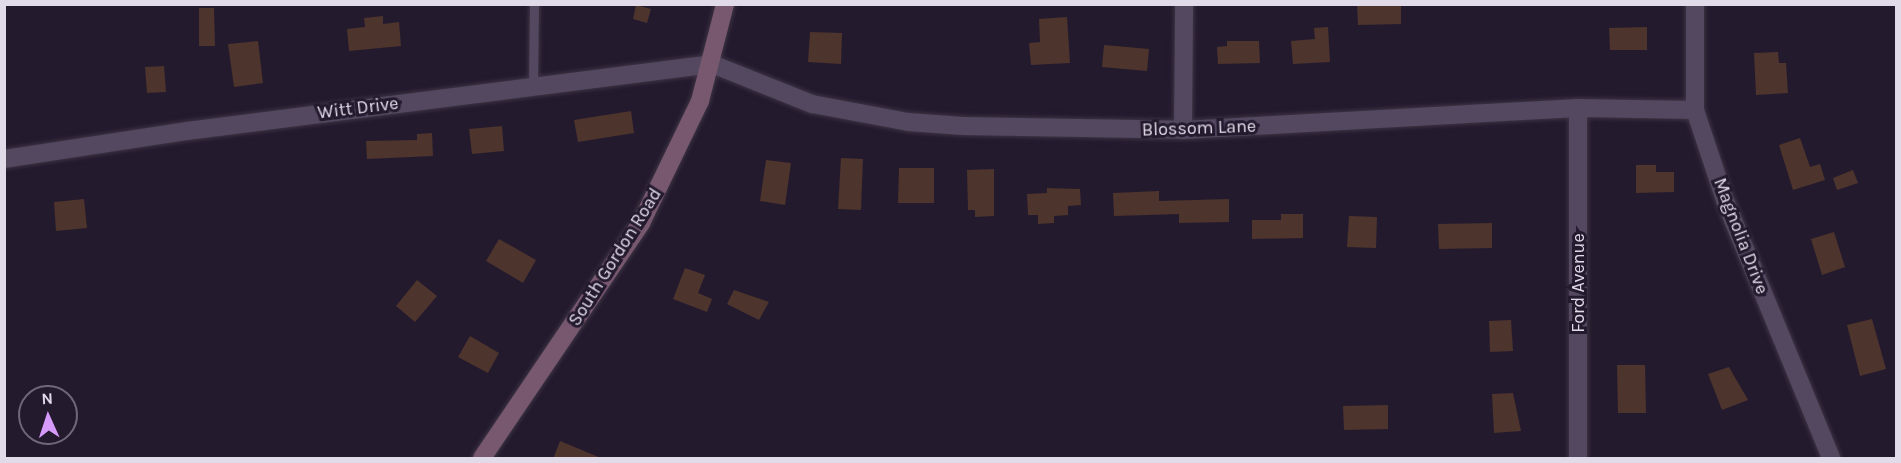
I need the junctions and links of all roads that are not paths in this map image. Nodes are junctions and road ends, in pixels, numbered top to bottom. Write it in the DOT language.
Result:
graph roads {
  1 [pos="534,4"];
  2 [pos="725,4"];
  3 [pos="1184,4"];
  4 [pos="1695,4"];
  5 [pos="712,64"];
  6 [pos="533,86"];
  7 [pos="1578,108"];
  8 [pos="1695,110"];
  9 [pos="1183,130"];
  10 [pos="4,159"];
  11 [pos="482,459"];
  12 [pos="1578,459"];
  13 [pos="1831,459"];
  1 -- 6 [label="lane"];
  2 -- 5 [label="street, South Gordon Road"];
  3 -- 9 [label="street"];
  4 -- 8 [label="street, Magnolia Drive"];
  5 -- 6 [label="street, Witt Drive"];
  5 -- 9 [label="street, Blossom Lane"];
  5 -- 11 [label="street, South Gordon Road"];
  6 -- 10 [label="street, Witt Drive"];
  7 -- 8 [label="street, Blossom Lane"];
  7 -- 9 [label="street, Blossom Lane"];
  7 -- 12 [label="street, Ford Avenue"];
  8 -- 13 [label="street, Magnolia Drive"];
}
